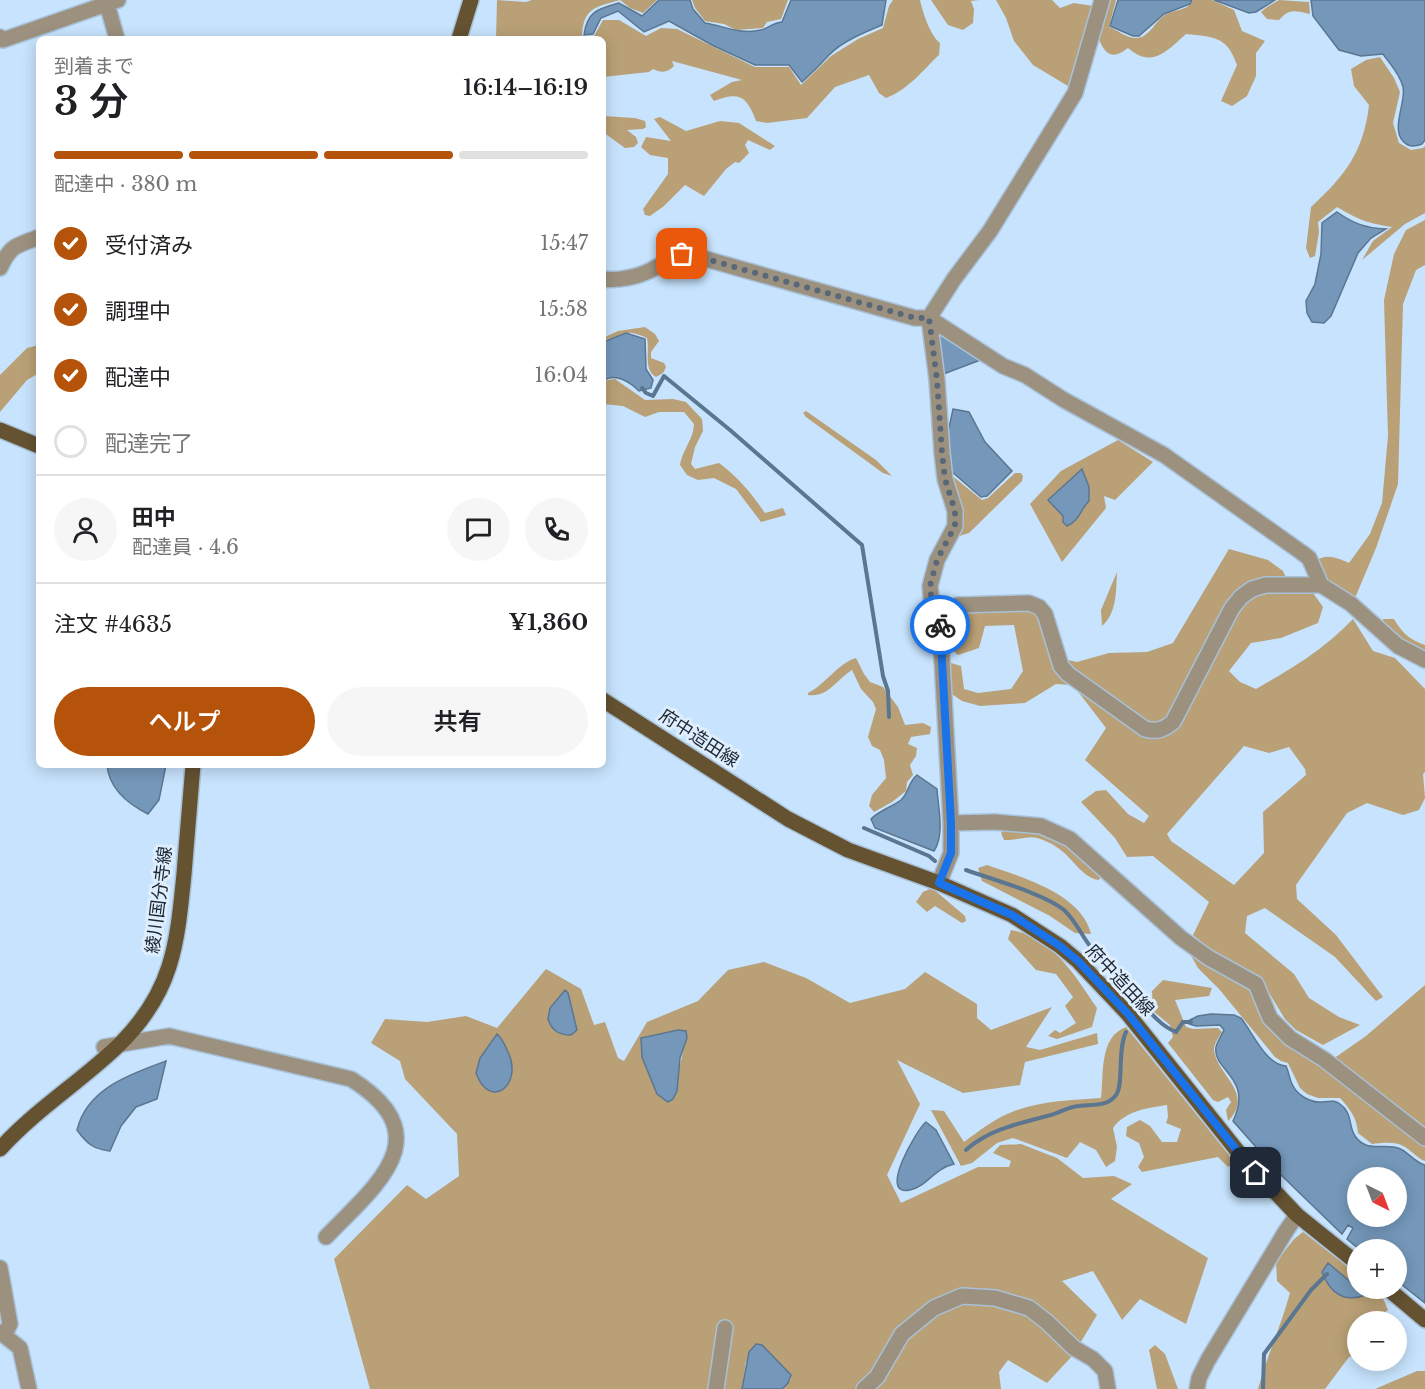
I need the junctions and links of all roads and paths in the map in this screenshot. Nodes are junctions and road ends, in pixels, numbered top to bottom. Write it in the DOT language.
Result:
graph roads {
  1 [pos="471,0"];
  2 [pos="1102,0"];
  3 [pos="113,2"];
  4 [pos="117,36"];
  5 [pos="460,36"];
  6 [pos="0,38"];
  7 [pos="36,238"];
  8 [pos="0,268"];
  9 [pos="606,279"];
  10 [pos="929,318"];
  11 [pos="0,430"];
  12 [pos="36,445"];
  13 [pos="1321,585"];
  14 [pos="940,624"];
  15 [pos="1425,660"];
  16 [pos="606,702"];
  17 [pos="193,768"];
  18 [pos="951,823"];
  19 [pos="939,883"];
  20 [pos="111,1046"];
  21 [pos="1425,1137"];
  22 [pos="0,1149"];
  23 [pos="1297,1215"];
  24 [pos="326,1237"];
  25 [pos="1347,1255"];
  26 [pos="0,1268"];
  27 [pos="1400,1299"];
  28 [pos="1425,1320"];
  29 [pos="725,1328"];
  30 [pos="3,1333"];
  31 [pos="29,1389"];
  32 [pos="716,1389"];
  33 [pos="864,1389"];
  34 [pos="1108,1389"];
  35 [pos="1197,1389"];
  1 -- 5 [label="main road"];
  2 -- 10 [label="street"];
  3 -- 4 [label="street"];
  3 -- 6 [label="street"];
  7 -- 8 [label="street"];
  9 -- 10 [label="street"];
  10 -- 13 [label="street"];
  10 -- 14 [label="street"];
  11 -- 12 [label="main road"];
  13 -- 14 [label="street"];
  13 -- 15 [label="street"];
  14 -- 18 [label="street"];
  16 -- 19 [label="main road, 府中造田線"];
  17 -- 20 [label="main road, 綾川国分寺線"];
  18 -- 19 [label="street"];
  18 -- 21 [label="street"];
  19 -- 23 [label="main road, 府中造田線"];
  20 -- 22 [label="main road, 綾川国分寺線"];
  20 -- 24 [label="street"];
  23 -- 25 [label="main road, 府中造田線"];
  23 -- 35 [label="street"];
  26 -- 30 [label="street"];
  27 -- 28 [label="main road"];
  29 -- 32 [label="street"];
  30 -- 31 [label="street"];
  33 -- 34 [label="street"];
}
